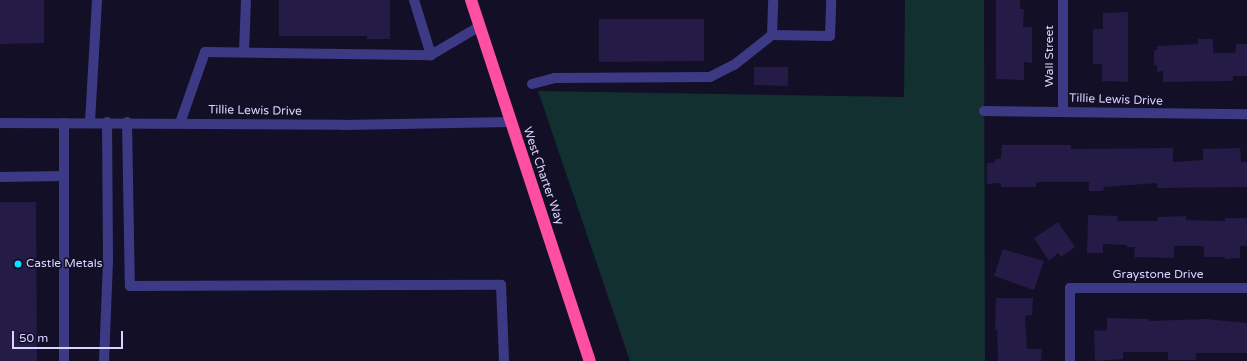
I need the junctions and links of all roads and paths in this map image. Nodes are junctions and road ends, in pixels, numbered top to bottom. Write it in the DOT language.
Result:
graph roads {
  1 [pos="97,0"];
  2 [pos="246,0"];
  3 [pos="414,0"];
  4 [pos="470,0"];
  5 [pos="773,0"];
  6 [pos="831,0"];
  7 [pos="1063,0"];
  8 [pos="480,26"];
  9 [pos="772,35"];
  10 [pos="244,52"];
  11 [pos="431,54"];
  12 [pos="532,84"];
  13 [pos="984,111"];
  14 [pos="1063,111"];
  15 [pos="1247,114"];
  16 [pos="90,122"];
  17 [pos="107,122"];
  18 [pos="127,122"];
  19 [pos="510,122"];
  20 [pos="0,123"];
  21 [pos="64,123"];
  22 [pos="180,123"];
  23 [pos="64,176"];
  24 [pos="0,177"];
  25 [pos="1247,288"];
  26 [pos="64,361"];
  27 [pos="104,361"];
  28 [pos="504,361"];
  29 [pos="590,361"];
  30 [pos="1070,361"];
  1 -- 16 [label="street"];
  2 -- 10 [label="street"];
  3 -- 11 [label="street"];
  4 -- 8 [label="highway, West Charter Way"];
  5 -- 9 [label="street"];
  6 -- 9 [label="street"];
  7 -- 14 [label="street, Wall Street"];
  8 -- 11 [label="street"];
  8 -- 19 [label="highway, West Charter Way"];
  9 -- 12 [label="street"];
  10 -- 11 [label="street"];
  10 -- 22 [label="street"];
  13 -- 14 [label="street, Tillie Lewis Drive"];
  14 -- 15 [label="street, Tillie Lewis Drive"];
  16 -- 17 [label="street, Tillie Lewis Drive"];
  16 -- 21 [label="street, Tillie Lewis Drive"];
  17 -- 18 [label="street, Tillie Lewis Drive"];
  17 -- 27 [label="street"];
  18 -- 22 [label="street, Tillie Lewis Drive"];
  18 -- 28 [label="street"];
  19 -- 22 [label="street, Tillie Lewis Drive"];
  19 -- 29 [label="highway, West Charter Way"];
  20 -- 21 [label="street, Tillie Lewis Drive"];
  21 -- 23 [label="street"];
  23 -- 24 [label="street"];
  23 -- 26 [label="street"];
  25 -- 30 [label="street, Graystone Drive"];
}
